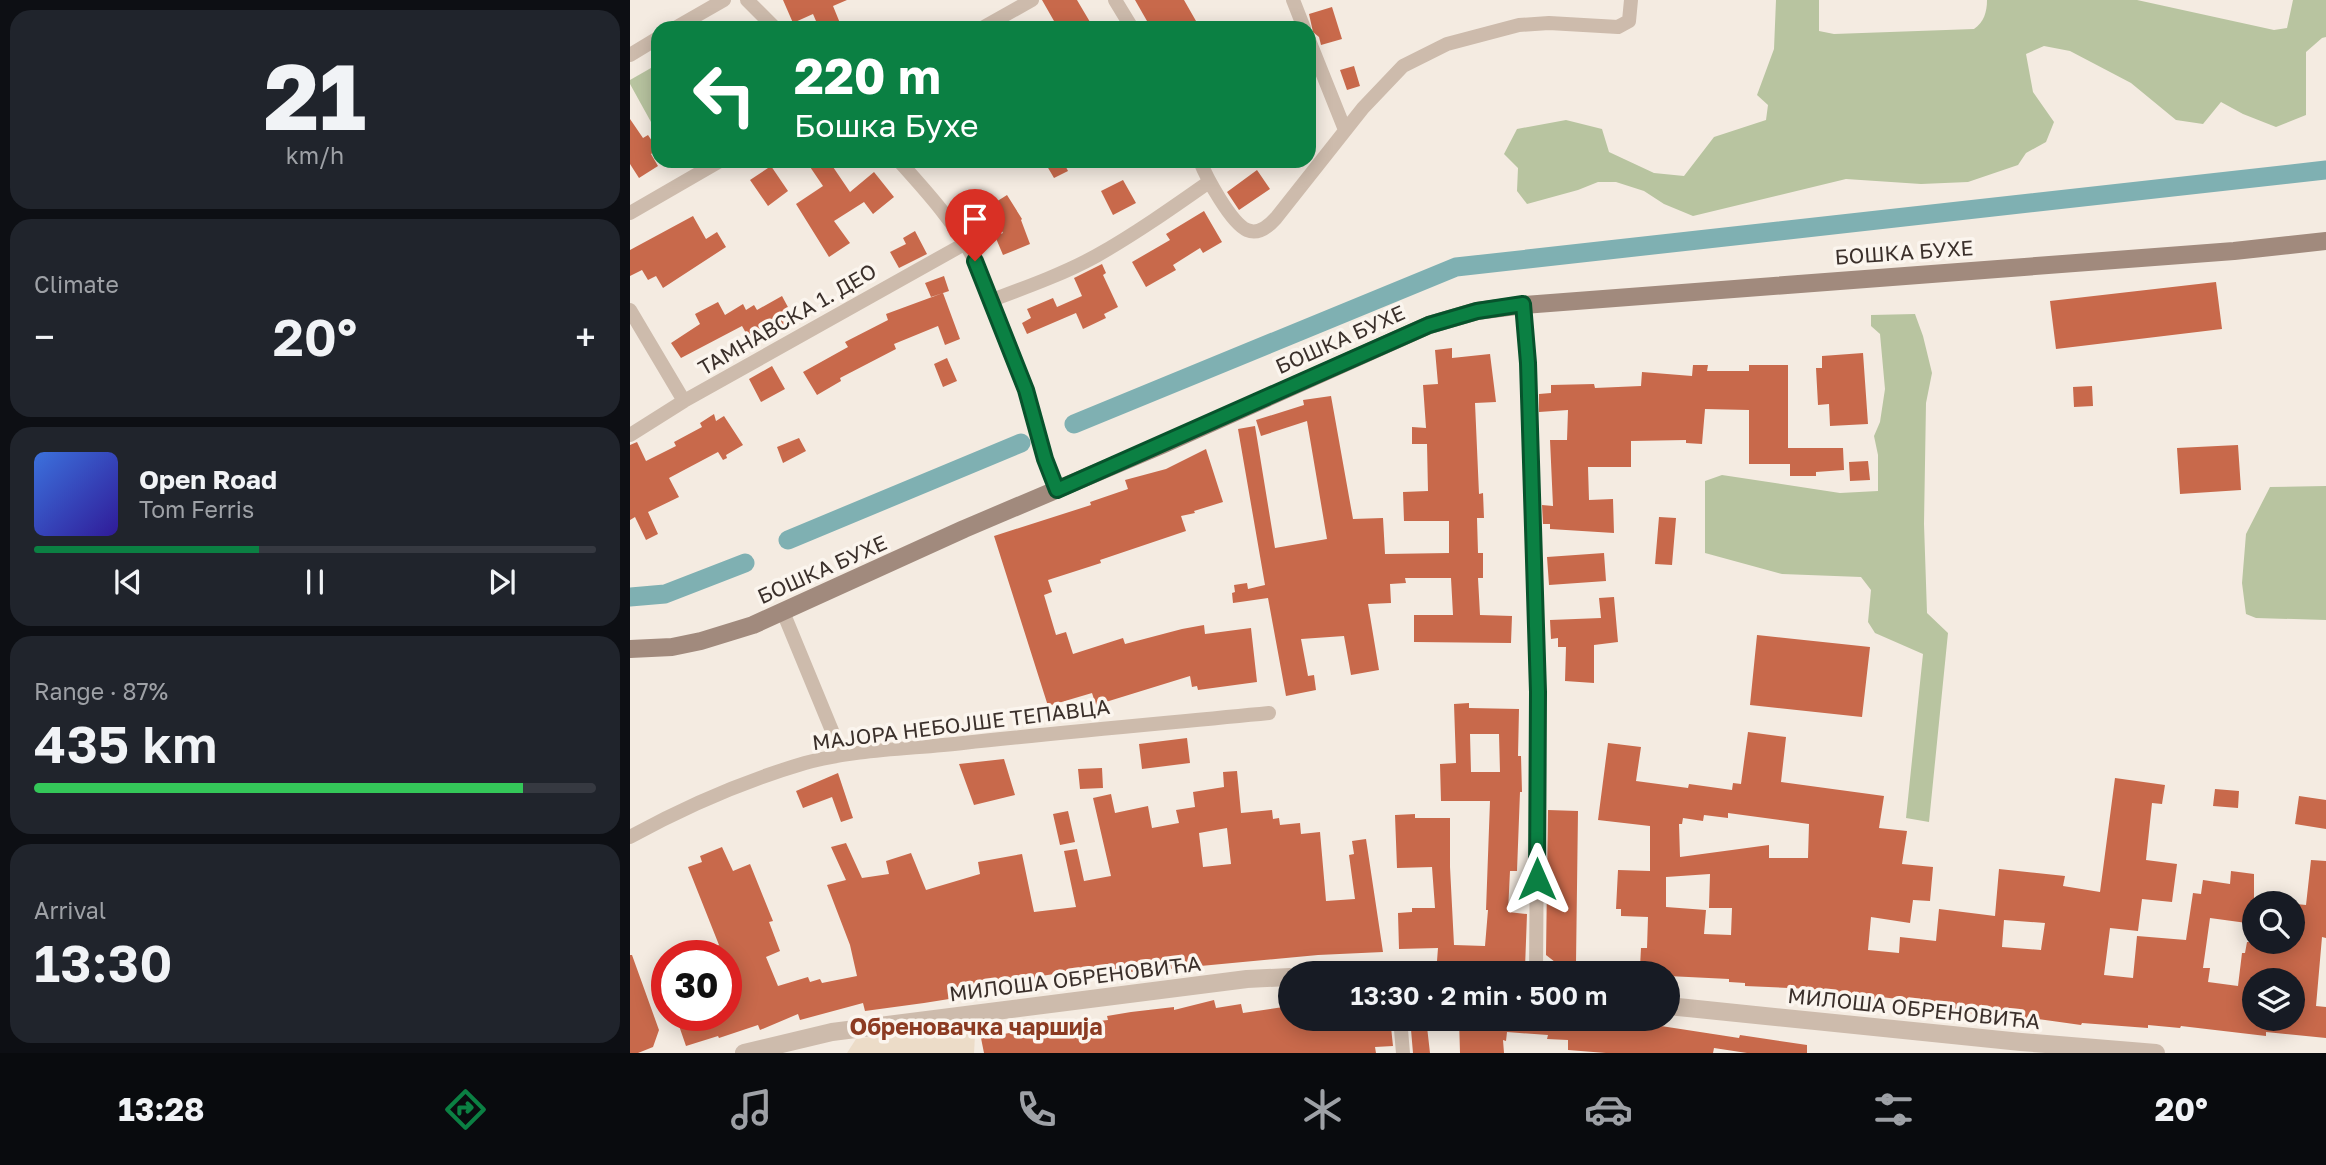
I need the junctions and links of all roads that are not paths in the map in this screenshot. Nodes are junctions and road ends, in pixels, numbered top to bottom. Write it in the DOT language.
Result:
graph roads {
  1 [pos="724,0"];
  2 [pos="747,0"];
  3 [pos="1032,0"];
  4 [pos="1115,0"];
  5 [pos="1293,0"];
  6 [pos="1631,0"];
  7 [pos="687,21"];
  8 [pos="768,21"];
  9 [pos="994,21"];
  10 [pos="1128,21"];
  11 [pos="1301,21"];
  12 [pos="651,42"];
  13 [pos="630,55"];
  14 [pos="1316,58"];
  15 [pos="1345,130"];
  16 [pos="1316,167"];
  17 [pos="708,168"];
  18 [pos="905,168"];
  19 [pos="1203,168"];
  20 [pos="1315,168"];
  21 [pos="1209,182"];
  22 [pos="630,213"];
  23 [pos="2326,242"];
  24 [pos="966,243"];
  25 [pos="992,300"];
  26 [pos="1523,304"];
  27 [pos="630,310"];
  28 [pos="684,401"];
  29 [pos="630,435"];
  30 [pos="1057,490"];
  31 [pos="783,612"];
  32 [pos="630,649"];
  33 [pos="1269,713"];
  34 [pos="842,755"];
  35 [pos="630,837"];
  36 [pos="1536,961"];
  37 [pos="1278,978"];
  38 [pos="1680,1007"];
  39 [pos="1401,1031"];
  40 [pos="744,1053"];
  41 [pos="1403,1053"];
  42 [pos="2156,1053"];
  1 -- 7 [label="street"];
  2 -- 8 [label="street"];
  3 -- 9 [label="street"];
  4 -- 10 [label="street"];
  5 -- 11 [label="street"];
  6 -- 15 [label="street"];
  12 -- 13 [label="street"];
  14 -- 15 [label="street"];
  15 -- 16 [label="street"];
  17 -- 22 [label="street"];
  18 -- 24 [label="street"];
  19 -- 21 [label="street"];
  20 -- 21 [label="street"];
  21 -- 25 [label="street"];
  23 -- 26 [label="main road, БОШКА БУХЕ"];
  24 -- 25 [label="street"];
  24 -- 28 [label="street, ТАМНАВСКА 1. ДЕО"];
  25 -- 30 [label="street"];
  26 -- 30 [label="main road, БОШКА БУХЕ"];
  26 -- 36 [label="street"];
  27 -- 28 [label="street"];
  28 -- 29 [label="street, ТАМНАВСКА 1. ДЕО"];
  30 -- 31 [label="main road, БОШКА БУХЕ"];
  31 -- 32 [label="main road, БОШКА БУХЕ"];
  31 -- 34 [label="street"];
  33 -- 34 [label="street, МАЈОРА НЕБОЈШЕ ТЕПАВЦА"];
  34 -- 35 [label="street, МАЈОРА НЕБОЈШЕ ТЕПАВЦА"];
  37 -- 40 [label="street, МИЛОША ОБРЕНОВИЋА"];
  38 -- 42 [label="street, МИЛОША ОБРЕНОВИЋА"];
  39 -- 41 [label="street"];
}
